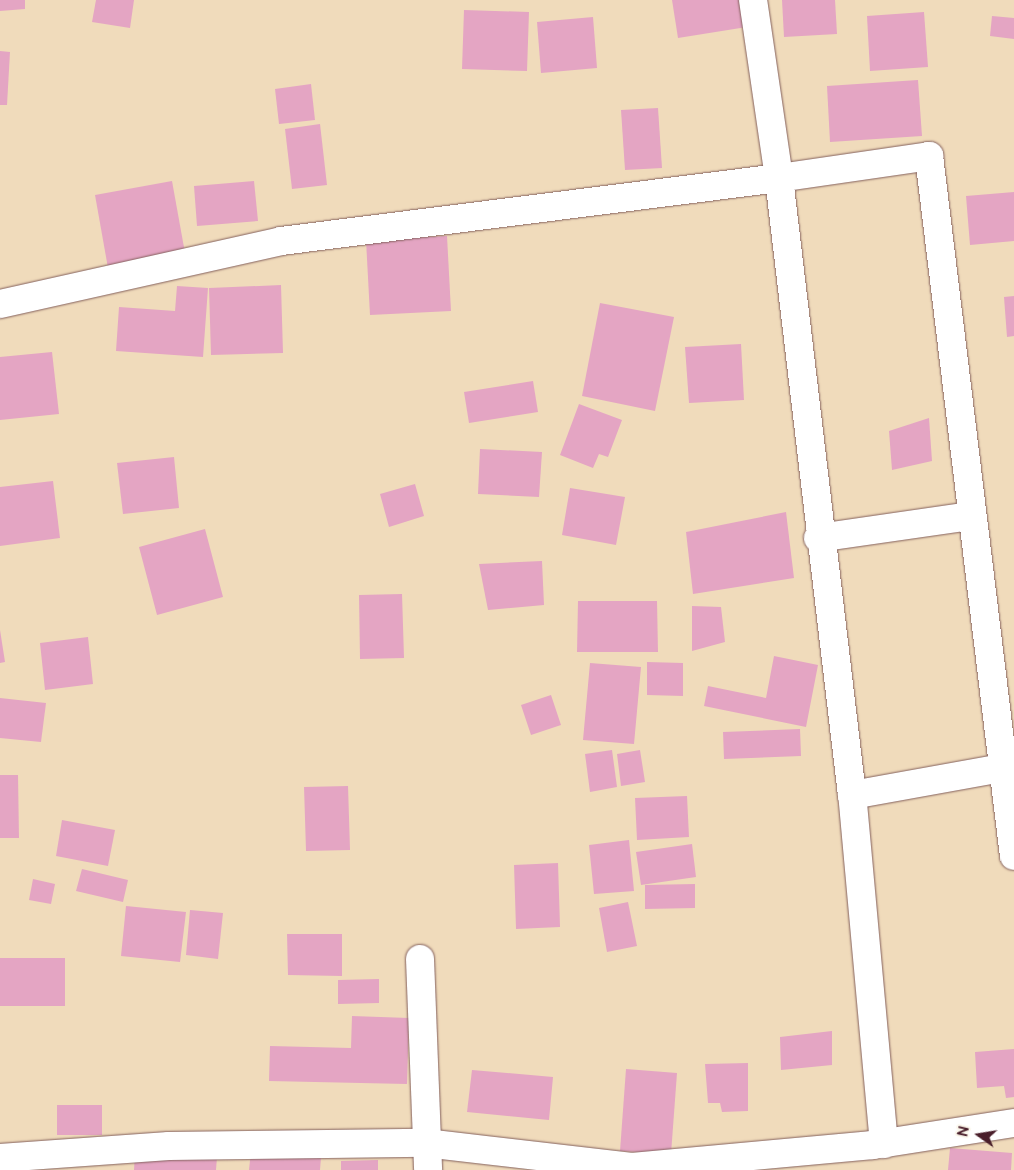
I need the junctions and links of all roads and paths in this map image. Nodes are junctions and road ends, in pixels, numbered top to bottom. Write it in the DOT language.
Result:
graph roads {
  1 [pos="753,0"];
  2 [pos="779,178"];
  3 [pos="0,304"];
  4 [pos="971,516"];
  5 [pos="818,538"];
  6 [pos="1006,767"];
  7 [pos="852,795"];
  8 [pos="1014,856"];
  9 [pos="420,959"];
  10 [pos="1014,1123"];
  11 [pos="425,1143"];
  12 [pos="884,1144"];
  13 [pos="0,1158"];
  14 [pos="428,1170"];
  1 -- 2 [label="street"];
  2 -- 3 [label="street"];
  2 -- 4 [label="street"];
  2 -- 5 [label="street"];
  4 -- 5 [label="street"];
  4 -- 6 [label="street"];
  5 -- 7 [label="street"];
  6 -- 7 [label="street"];
  6 -- 8 [label="street"];
  7 -- 12 [label="street"];
  9 -- 11 [label="street"];
  10 -- 12 [label="street"];
  11 -- 12 [label="street"];
  11 -- 13 [label="street"];
  11 -- 14 [label="street"];
}
